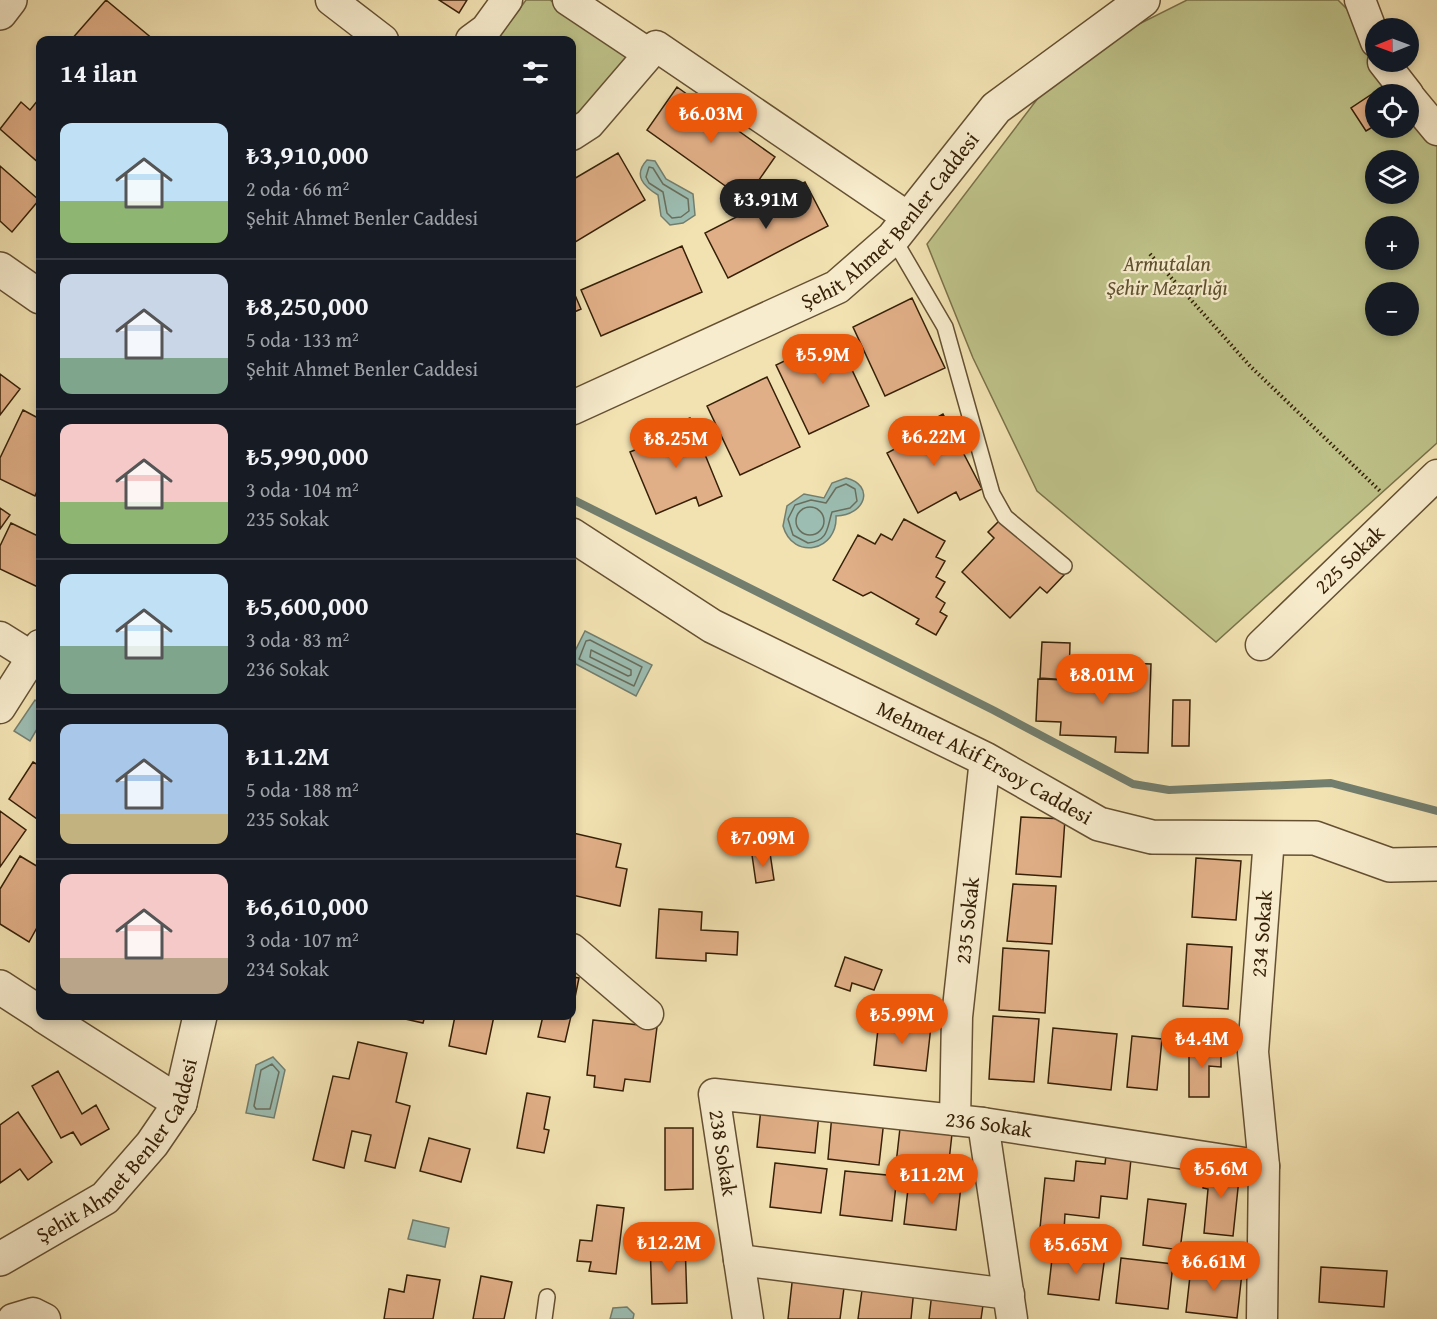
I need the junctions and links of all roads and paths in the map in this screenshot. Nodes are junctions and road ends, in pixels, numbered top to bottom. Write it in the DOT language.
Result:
graph roads {
  1 [pos="10,0"];
  2 [pos="331,0"];
  3 [pos="507,0"];
  4 [pos="568,0"];
  5 [pos="1143,0"];
  6 [pos="1360,0"];
  7 [pos="0,13"];
  8 [pos="1367,18"];
  9 [pos="351,31"];
  10 [pos="368,36"];
  11 [pos="476,36"];
  12 [pos="649,54"];
  13 [pos="1391,72"];
  14 [pos="1400,84"];
  15 [pos="1419,108"];
  16 [pos="1437,130"];
  17 [pos="576,132"];
  18 [pos="901,228"];
  19 [pos="1150,254"];
  20 [pos="0,269"];
  21 [pos="36,294"];
  22 [pos="576,406"];
  23 [pos="1433,487"];
  24 [pos="1400,511"];
  25 [pos="576,538"];
  26 [pos="1064,566"];
  27 [pos="0,637"];
  28 [pos="1262,645"];
  29 [pos="36,654"];
  30 [pos="36,658"];
  31 [pos="0,708"];
  32 [pos="985,759"];
  33 [pos="1269,837"];
  34 [pos="1437,864"];
  35 [pos="576,952"];
  36 [pos="0,987"];
  37 [pos="36,1010"];
  38 [pos="648,1014"];
  39 [pos="51,1020"];
  40 [pos="199,1020"];
  41 [pos="714,1094"];
  42 [pos="180,1103"];
  43 [pos="969,1121"];
  44 [pos="1264,1166"];
  45 [pos="0,1259"];
  46 [pos="739,1260"];
  47 [pos="548,1297"];
  48 [pos="1010,1306"];
  49 [pos="13,1319"];
  50 [pos="45,1319"];
  51 [pos="544,1319"];
  52 [pos="748,1319"];
  53 [pos="1262,1319"];
  1 -- 7 [label="street"];
  2 -- 9 [label="street"];
  3 -- 11 [label="street"];
  4 -- 12 [label="street"];
  5 -- 18 [label="street, Şehit Ahmet Benler Caddesi"];
  6 -- 8 [label="street"];
  9 -- 10 [label="street"];
  12 -- 17 [label="street"];
  12 -- 18 [label="street"];
  13 -- 14 [label="street"];
  15 -- 16 [label="street"];
  18 -- 22 [label="street, Şehit Ahmet Benler Caddesi"];
  18 -- 26 [label="lane"];
  19 -- 24 [label="path"];
  20 -- 21 [label="street"];
  23 -- 24 [label="street, 225 Sokak"];
  24 -- 28 [label="street, 225 Sokak"];
  25 -- 32 [label="street, Mehmet Akif Ersoy Caddesi"];
  27 -- 29 [label="street"];
  30 -- 31 [label="street"];
  32 -- 33 [label="street, Mehmet Akif Ersoy Caddesi"];
  32 -- 43 [label="street, 235 Sokak"];
  33 -- 34 [label="street, Mehmet Akif Ersoy Caddesi"];
  33 -- 44 [label="street, 234 Sokak"];
  35 -- 38 [label="street"];
  36 -- 37 [label="street"];
  39 -- 42 [label="street"];
  40 -- 42 [label="street, Şehit Ahmet Benler Caddesi"];
  41 -- 43 [label="street, 236 Sokak"];
  41 -- 46 [label="street, 238 Sokak"];
  42 -- 45 [label="street, Şehit Ahmet Benler Caddesi"];
  43 -- 44 [label="street, 236 Sokak"];
  43 -- 48 [label="street, 235 Sokak"];
  44 -- 53 [label="street, 234 Sokak"];
  46 -- 48 [label="street, 235 Sokak"];
  46 -- 52 [label="street, 238 Sokak"];
  47 -- 51 [label="lane"];
  49 -- 50 [label="street"];
}
